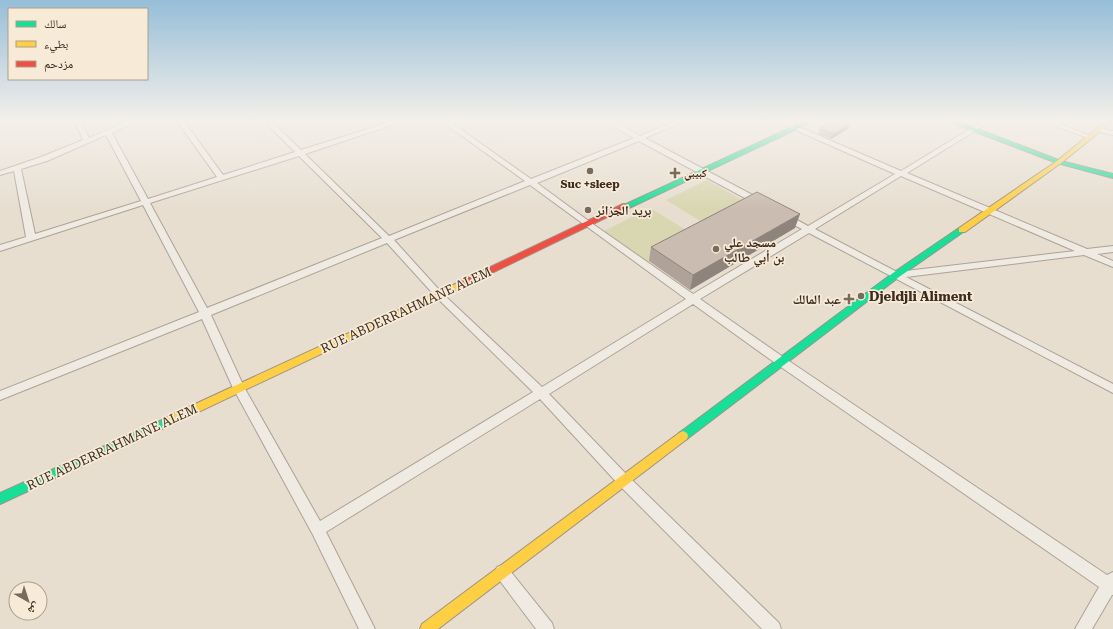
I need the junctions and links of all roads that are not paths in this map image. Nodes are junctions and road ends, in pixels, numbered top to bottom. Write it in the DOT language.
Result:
graph roads {
  1 [pos="65,150"];
  2 [pos="118,150"];
  3 [pos="202,150"];
  4 [pos="297,150"];
  5 [pos="308,150"];
  6 [pos="486,150"];
  7 [pos="610,150"];
  8 [pos="662,150"];
  9 [pos="747,150"];
  10 [pos="846,150"];
  11 [pos="940,150"];
  12 [pos="1028,150"];
  13 [pos="1073,150"];
  14 [pos="300,153"];
  15 [pos="1059,162"];
  16 [pos="17,169"];
  17 [pos="700,171"];
  18 [pos="0,173"];
  19 [pos="902,174"];
  20 [pos="1113,176"];
  21 [pos="222,178"];
  22 [pos="532,182"];
  23 [pos="145,203"];
  24 [pos="988,211"];
  25 [pos="587,224"];
  26 [pos="810,230"];
  27 [pos="31,238"];
  28 [pos="389,240"];
  29 [pos="0,248"];
  30 [pos="1113,249"];
  31 [pos="1086,252"];
  32 [pos="1113,264"];
  33 [pos="896,275"];
  34 [pos="439,295"];
  35 [pos="693,299"];
  36 [pos="205,314"];
  37 [pos="782,362"];
  38 [pos="239,388"];
  39 [pos="1113,389"];
  40 [pos="541,393"];
  41 [pos="0,396"];
  42 [pos="624,481"];
  43 [pos="0,499"];
  44 [pos="318,530"];
  45 [pos="502,572"];
  46 [pos="1112,584"];
  47 [pos="367,629"];
  48 [pos="427,629"];
  49 [pos="546,629"];
  50 [pos="773,629"];
  51 [pos="1083,629"];
  1 -- 16 [label="street"];
  2 -- 23 [label="street"];
  3 -- 21 [label="street"];
  4 -- 14 [label="street"];
  5 -- 14 [label="street"];
  6 -- 22 [label="street"];
  7 -- 22 [label="street"];
  8 -- 17 [label="street"];
  9 -- 17 [label="main road, RUE ABDERRAHMANE ALEM"];
  10 -- 19 [label="street"];
  11 -- 19 [label="street"];
  12 -- 15 [label="main road"];
  13 -- 15 [label="main road"];
  14 -- 21 [label="street"];
  14 -- 28 [label="street"];
  15 -- 20 [label="main road"];
  15 -- 24 [label="main road"];
  16 -- 18 [label="street"];
  16 -- 27 [label="street"];
  17 -- 25 [label="main road, RUE ABDERRAHMANE ALEM"];
  17 -- 26 [label="street"];
  19 -- 24 [label="street"];
  19 -- 26 [label="street"];
  21 -- 23 [label="street"];
  22 -- 25 [label="street"];
  22 -- 28 [label="street"];
  23 -- 27 [label="street"];
  23 -- 36 [label="street"];
  24 -- 31 [label="street"];
  24 -- 33 [label="main road"];
  25 -- 34 [label="main road, RUE ABDERRAHMANE ALEM"];
  25 -- 35 [label="street"];
  26 -- 33 [label="street"];
  26 -- 35 [label="street"];
  27 -- 29 [label="street"];
  28 -- 34 [label="street"];
  28 -- 36 [label="street"];
  30 -- 31 [label="street"];
  31 -- 32 [label="street"];
  31 -- 33 [label="street"];
  33 -- 37 [label="main road"];
  33 -- 39 [label="street"];
  34 -- 38 [label="main road, RUE ABDERRAHMANE ALEM"];
  34 -- 40 [label="street"];
  35 -- 37 [label="street"];
  35 -- 40 [label="street"];
  36 -- 38 [label="street"];
  36 -- 41 [label="street"];
  37 -- 42 [label="main road"];
  37 -- 46 [label="street"];
  38 -- 43 [label="main road, RUE ABDERRAHMANE ALEM"];
  38 -- 44 [label="street"];
  40 -- 42 [label="street"];
  40 -- 44 [label="street"];
  42 -- 45 [label="main road"];
  42 -- 50 [label="street"];
  44 -- 47 [label="street"];
  45 -- 48 [label="main road"];
  45 -- 49 [label="street"];
  46 -- 51 [label="street"];
}
